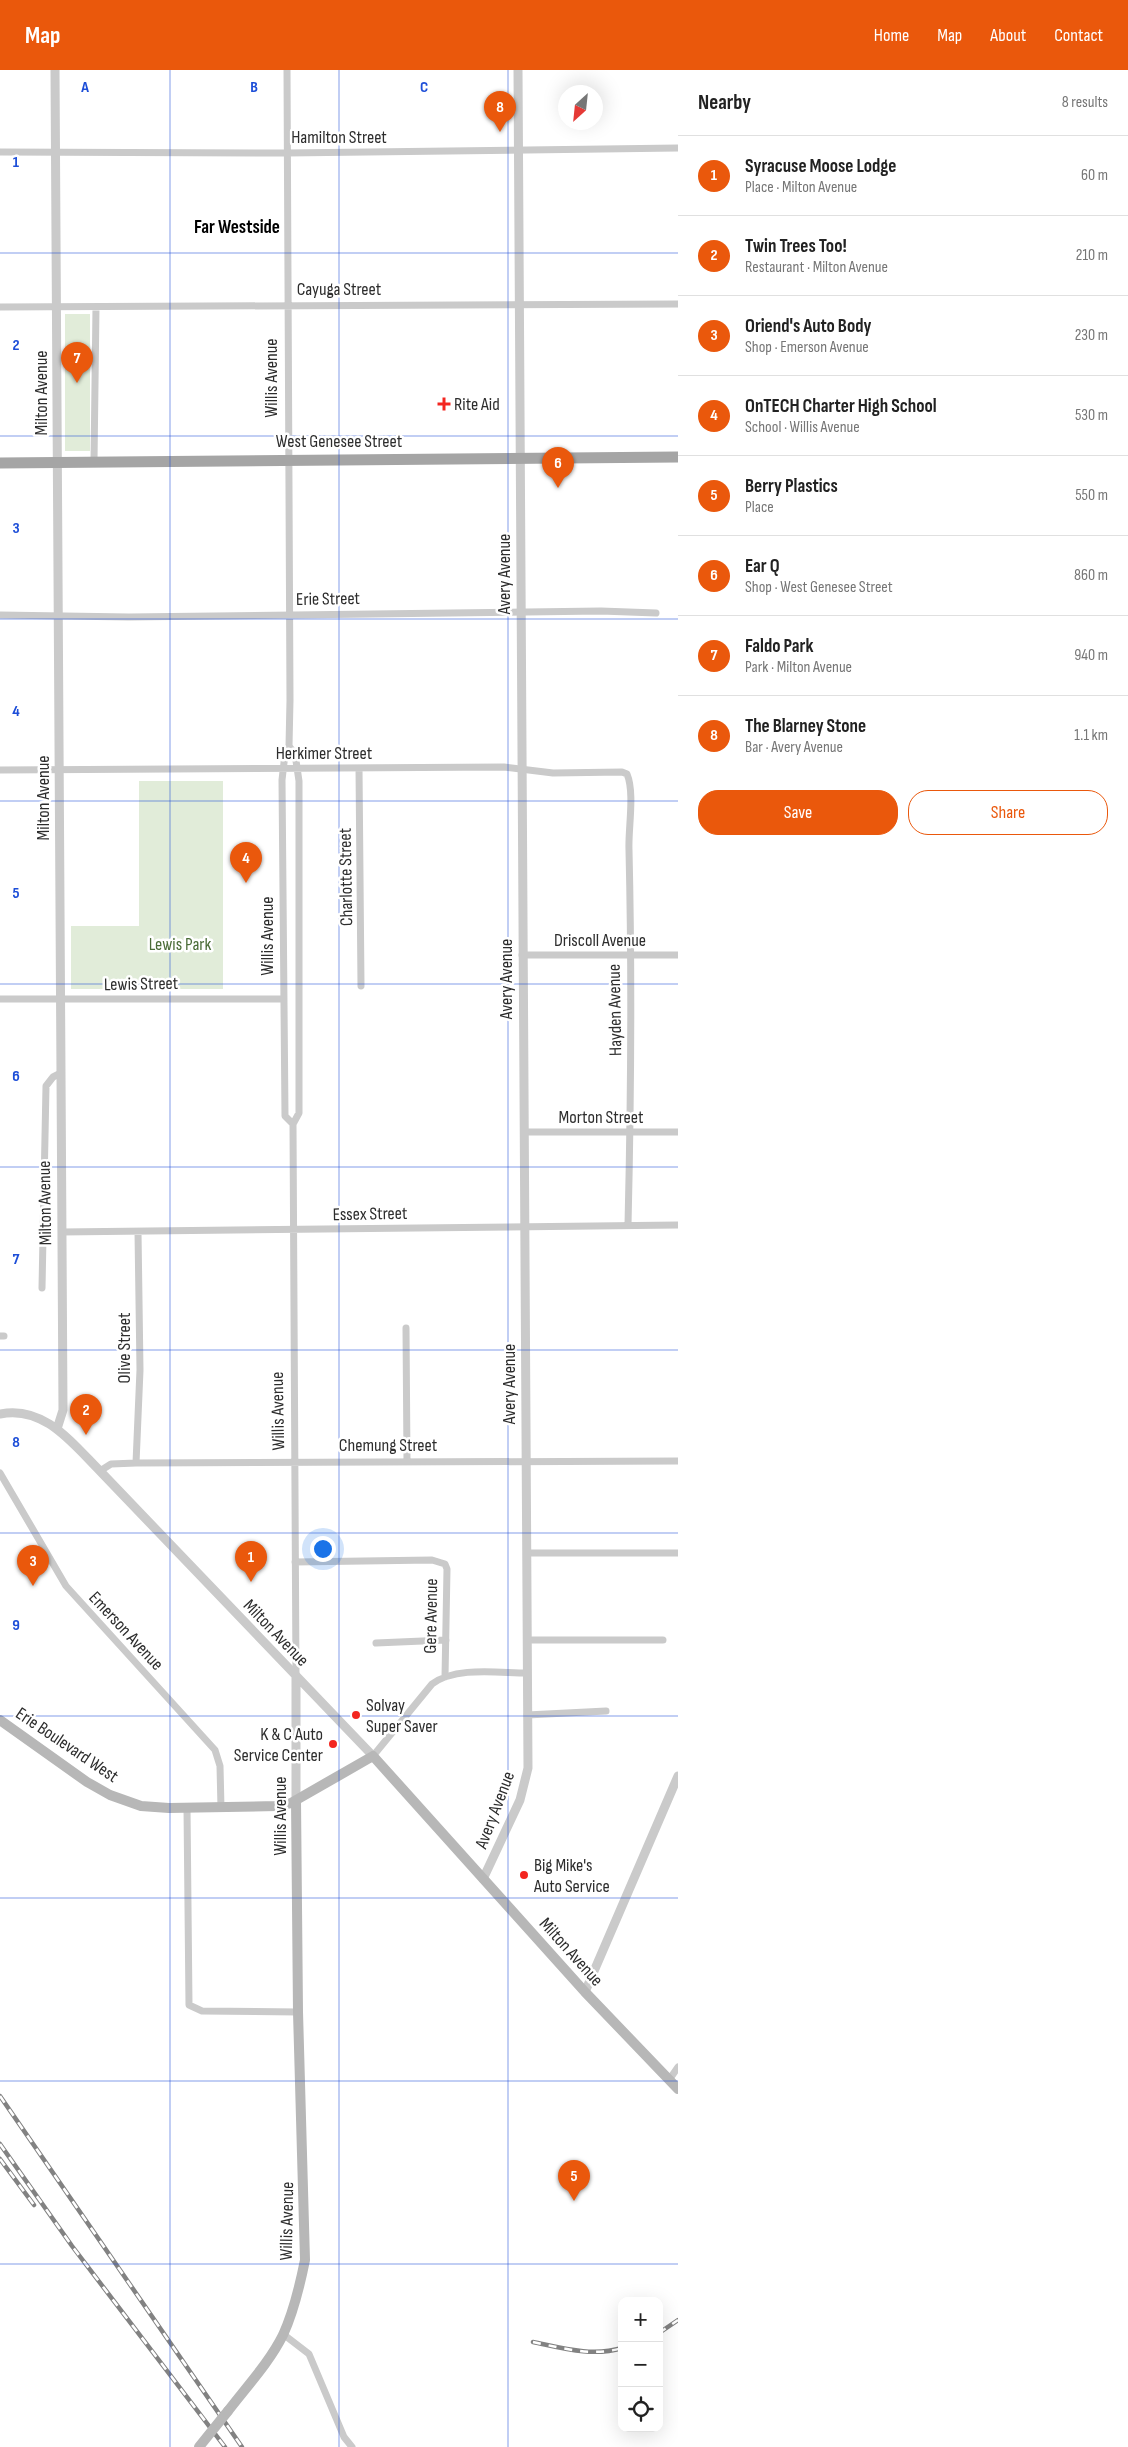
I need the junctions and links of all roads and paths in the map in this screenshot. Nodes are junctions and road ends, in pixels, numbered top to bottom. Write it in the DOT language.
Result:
graph roads {
  1 [pos="55,70"];
  2 [pos="287,70"];
  3 [pos="518,70"];
  4 [pos="678,148"];
  5 [pos="518,150"];
  6 [pos="0,152"];
  7 [pos="56,152"];
  8 [pos="287,152"];
  9 [pos="519,304"];
  10 [pos="678,304"];
  11 [pos="288,305"];
  12 [pos="0,307"];
  13 [pos="57,307"];
  14 [pos="96,307"];
  15 [pos="678,457"];
  16 [pos="520,458"];
  17 [pos="288,459"];
  18 [pos="94,460"];
  19 [pos="58,461"];
  20 [pos="0,463"];
  21 [pos="521,612"];
  22 [pos="656,613"];
  23 [pos="290,614"];
  24 [pos="0,615"];
  25 [pos="58,616"];
  26 [pos="289,746"];
  27 [pos="59,768"];
  28 [pos="283,768"];
  29 [pos="298,768"];
  30 [pos="359,768"];
  31 [pos="0,770"];
  32 [pos="522,770"];
  33 [pos="630,795"];
  34 [pos="678,954"];
  35 [pos="522,955"];
  36 [pos="630,955"];
  37 [pos="361,986"];
  38 [pos="283,998"];
  39 [pos="0,999"];
  40 [pos="60,999"];
  41 [pos="61,1073"];
  42 [pos="293,1124"];
  43 [pos="524,1132"];
  44 [pos="630,1132"];
  45 [pos="678,1132"];
  46 [pos="628,1225"];
  47 [pos="678,1225"];
  48 [pos="524,1226"];
  49 [pos="294,1230"];
  50 [pos="62,1232"];
  51 [pos="138,1232"];
  52 [pos="42,1288"];
  53 [pos="406,1328"];
  54 [pos="0,1414"];
  55 [pos="57,1429"];
  56 [pos="406,1461"];
  57 [pos="526,1461"];
  58 [pos="678,1461"];
  59 [pos="295,1462"];
  60 [pos="136,1463"];
  61 [pos="100,1471"];
  62 [pos="0,1472"];
  63 [pos="526,1553"];
  64 [pos="678,1553"];
  65 [pos="295,1562"];
  66 [pos="446,1640"];
  67 [pos="527,1640"];
  68 [pos="663,1640"];
  69 [pos="376,1643"];
  70 [pos="527,1673"];
  71 [pos="296,1677"];
  72 [pos="445,1677"];
  73 [pos="606,1711"];
  74 [pos="528,1715"];
  75 [pos="0,1720"];
  76 [pos="373,1756"];
  77 [pos="678,1776"];
  78 [pos="296,1800"];
  79 [pos="188,1808"];
  80 [pos="222,1808"];
  81 [pos="483,1878"];
  82 [pos="585,1992"];
  83 [pos="298,2012"];
  84 [pos="678,2067"];
  85 [pos="669,2080"];
  86 [pos="678,2089"];
  87 [pos="283,2334"];
  88 [pos="199,2447"];
  89 [pos="352,2447"];
  1 -- 7 [label="street, Milton Avenue"];
  2 -- 8 [label="street, Willis Avenue"];
  3 -- 5 [label="street, Avery Avenue"];
  4 -- 5 [label="street, Hamilton Street"];
  5 -- 8 [label="street, Hamilton Street"];
  5 -- 9 [label="street, Avery Avenue"];
  6 -- 7 [label="street, Hamilton Street"];
  7 -- 8 [label="street, Hamilton Street"];
  7 -- 13 [label="street, Milton Avenue"];
  8 -- 11 [label="street, Willis Avenue"];
  9 -- 10 [label="street, Cayuga Street"];
  9 -- 11 [label="street, Cayuga Street"];
  9 -- 16 [label="street, Avery Avenue"];
  11 -- 14 [label="street, Cayuga Street"];
  11 -- 17 [label="street, Willis Avenue"];
  12 -- 13 [label="street, Cayuga Street"];
  13 -- 14 [label="street, Cayuga Street"];
  13 -- 19 [label="street, Milton Avenue"];
  14 -- 18 [label="street"];
  15 -- 16 [label="main road, West Genesee Street"];
  16 -- 17 [label="main road, West Genesee Street"];
  16 -- 21 [label="street, Avery Avenue"];
  17 -- 18 [label="main road, West Genesee Street"];
  17 -- 23 [label="street, Willis Avenue"];
  18 -- 19 [label="main road, West Genesee Street"];
  19 -- 20 [label="main road, West Genesee Street"];
  19 -- 25 [label="street, Milton Avenue"];
  21 -- 22 [label="street, Erie Street"];
  21 -- 23 [label="street, Erie Street"];
  21 -- 32 [label="street, Avery Avenue"];
  23 -- 25 [label="street, Erie Street"];
  23 -- 26 [label="street, Willis Avenue"];
  24 -- 25 [label="street, Erie Street"];
  25 -- 27 [label="street, Milton Avenue"];
  26 -- 28 [label="street, Willis Avenue"];
  26 -- 29 [label="street, Willis Avenue"];
  27 -- 28 [label="street, Herkimer Street"];
  27 -- 31 [label="street, Herkimer Street"];
  27 -- 40 [label="street, Milton Avenue"];
  28 -- 29 [label="street, Herkimer Street"];
  28 -- 38 [label="street, Willis Avenue"];
  29 -- 30 [label="street, Herkimer Street"];
  29 -- 42 [label="street, Willis Avenue"];
  30 -- 32 [label="street, Herkimer Street"];
  30 -- 37 [label="street, Charlotte Street"];
  32 -- 33 [label="street, Herkimer Street"];
  32 -- 35 [label="street, Avery Avenue"];
  33 -- 36 [label="street, Hayden Avenue"];
  34 -- 36 [label="street, Driscoll Avenue"];
  35 -- 36 [label="street, Driscoll Avenue"];
  35 -- 43 [label="street, Avery Avenue"];
  36 -- 44 [label="street, Hayden Avenue"];
  38 -- 40 [label="street, Lewis Street"];
  38 -- 42 [label="street, Willis Avenue"];
  39 -- 40 [label="street, Lewis Street"];
  40 -- 41 [label="street, Milton Avenue"];
  41 -- 50 [label="street, Milton Avenue"];
  41 -- 52 [label="street"];
  42 -- 49 [label="street, Willis Avenue"];
  43 -- 44 [label="street, Morton Street"];
  43 -- 48 [label="street, Avery Avenue"];
  44 -- 45 [label="street, Morton Street"];
  44 -- 46 [label="street, Hayden Avenue"];
  46 -- 47 [label="street, Essex Street"];
  46 -- 48 [label="street, Essex Street"];
  48 -- 49 [label="street, Essex Street"];
  48 -- 57 [label="street, Avery Avenue"];
  49 -- 51 [label="street, Essex Street"];
  49 -- 59 [label="street, Willis Avenue"];
  50 -- 51 [label="street, Essex Street"];
  50 -- 55 [label="street, Milton Avenue"];
  51 -- 60 [label="street, Olive Street"];
  53 -- 56 [label="street"];
  54 -- 55 [label="street"];
  55 -- 61 [label="street, Milton Avenue"];
  56 -- 57 [label="street, Chemung Street"];
  56 -- 59 [label="street, Chemung Street"];
  57 -- 58 [label="street, Chemung Street"];
  57 -- 63 [label="street, Avery Avenue"];
  59 -- 60 [label="street, Chemung Street"];
  59 -- 65 [label="street, Willis Avenue"];
  60 -- 61 [label="street, Chemung Street"];
  61 -- 71 [label="street, Milton Avenue"];
  62 -- 80 [label="street, Emerson Avenue"];
  63 -- 64 [label="street"];
  63 -- 67 [label="street, Avery Avenue"];
  65 -- 66 [label="street, Gere Avenue"];
  65 -- 71 [label="street, Willis Avenue"];
  66 -- 69 [label="street"];
  66 -- 72 [label="street, Gere Avenue"];
  67 -- 68 [label="street"];
  67 -- 70 [label="street, Avery Avenue"];
  70 -- 72 [label="street, Gere Avenue"];
  70 -- 74 [label="street, Avery Avenue"];
  71 -- 76 [label="street, Milton Avenue"];
  71 -- 78 [label="street, Willis Avenue"];
  72 -- 76 [label="street"];
  73 -- 74 [label="street"];
  74 -- 81 [label="street, Avery Avenue"];
  75 -- 79 [label="main road, Erie Boulevard West"];
  76 -- 78 [label="main road, Erie Boulevard West"];
  76 -- 81 [label="main road, Milton Avenue"];
  77 -- 82 [label="street"];
  78 -- 80 [label="main road, Erie Boulevard West"];
  78 -- 83 [label="main road, Willis Avenue"];
  79 -- 80 [label="main road, Erie Boulevard West"];
  79 -- 83 [label="street"];
  81 -- 82 [label="main road, Milton Avenue"];
  82 -- 85 [label="main road, Milton Avenue"];
  83 -- 87 [label="main road, Willis Avenue"];
  84 -- 85 [label="street"];
  85 -- 86 [label="main road, Milton Avenue"];
  87 -- 88 [label="main road, Willis Avenue, bridge"];
  87 -- 89 [label="street"];
}
